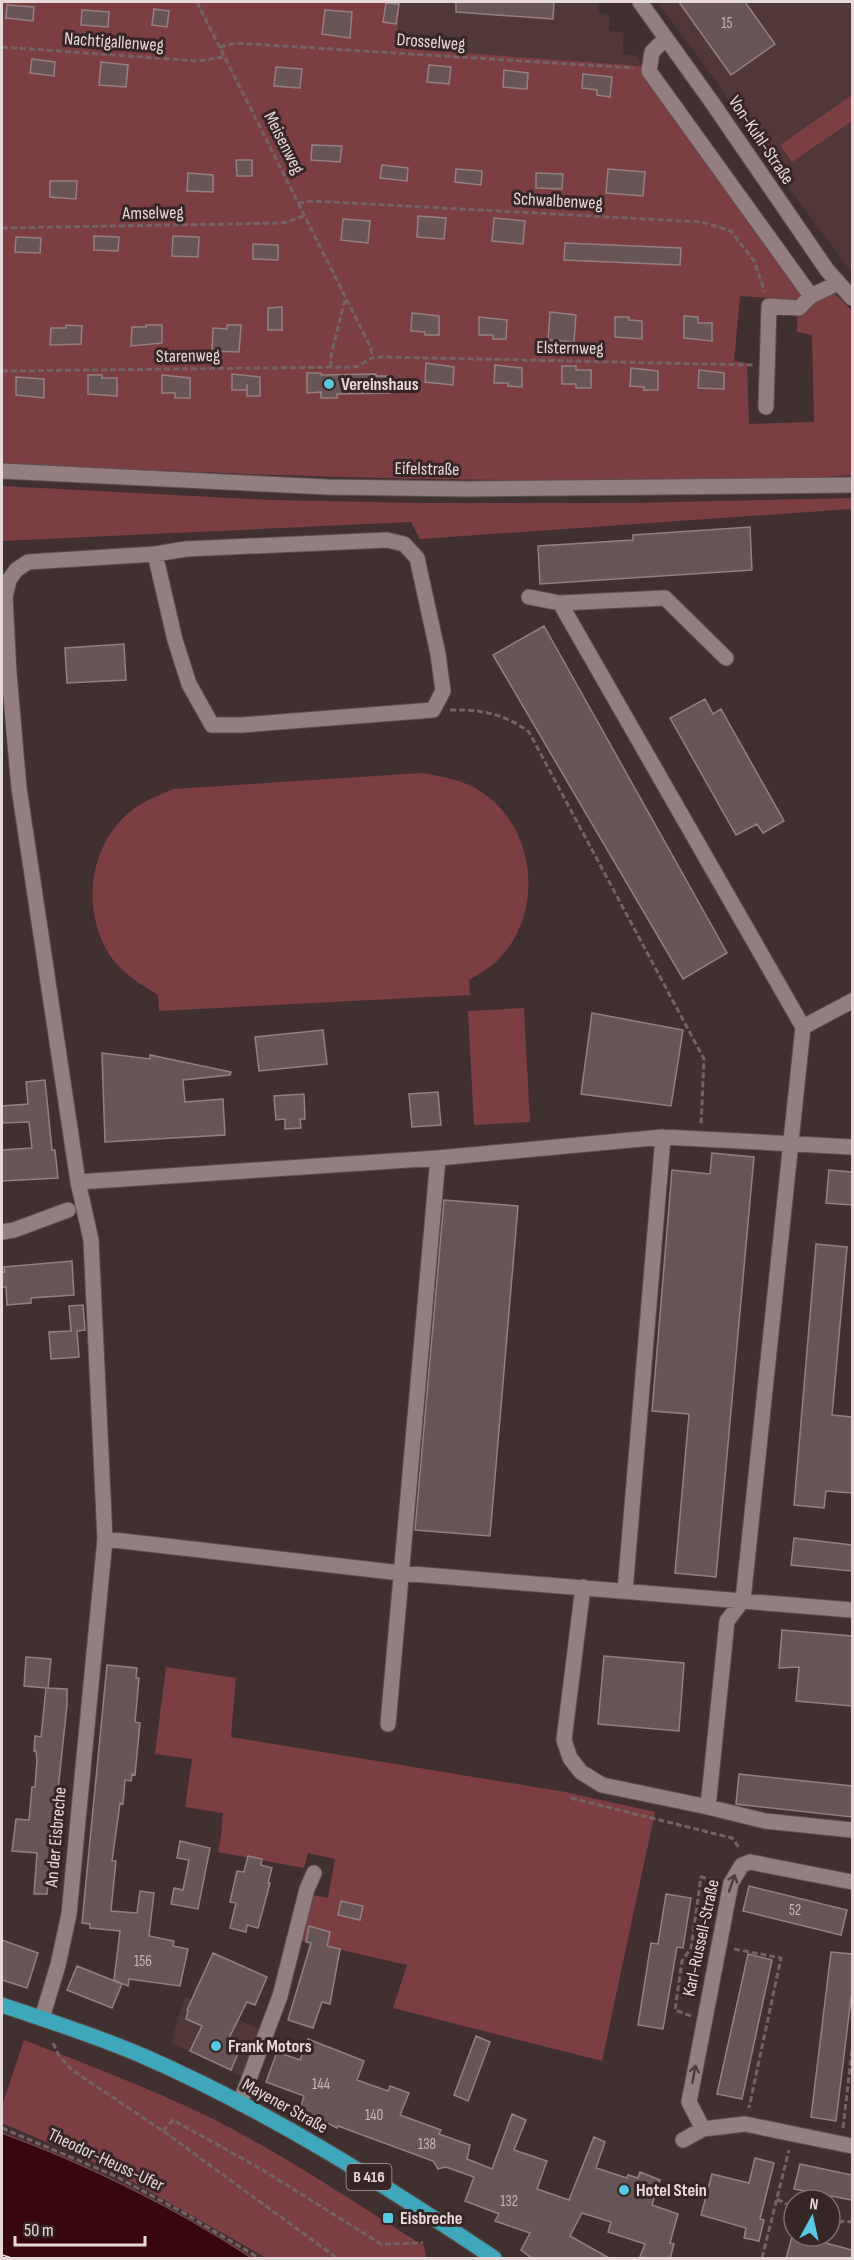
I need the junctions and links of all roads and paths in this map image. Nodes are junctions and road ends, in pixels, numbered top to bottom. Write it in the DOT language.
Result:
graph roads {
  1 [pos="197,2"];
  2 [pos="640,2"];
  3 [pos="666,38"];
  4 [pos="2,47"];
  5 [pos="220,47"];
  6 [pos="223,57"];
  7 [pos="641,70"];
  8 [pos="298,203"];
  9 [pos="304,216"];
  10 [pos="2,228"];
  11 [pos="838,283"];
  12 [pos="811,296"];
  13 [pos="852,298"];
  14 [pos="345,299"];
  15 [pos="769,306"];
  16 [pos="372,358"];
  17 [pos="767,365"];
  18 [pos="331,367"];
  19 [pos="2,371"];
  20 [pos="766,407"];
  21 [pos="2,471"];
  22 [pos="852,485"];
  23 [pos="155,554"];
  24 [pos="529,597"];
  25 [pos="560,603"];
  26 [pos="726,658"];
  27 [pos="433,710"];
  28 [pos="852,1001"];
  29 [pos="804,1027"];
  30 [pos="663,1137"];
  31 [pos="700,1138"];
  32 [pos="792,1143"];
  33 [pos="852,1147"];
  34 [pos="438,1158"];
  35 [pos="78,1182"];
  36 [pos="68,1210"];
  37 [pos="2,1232"];
  38 [pos="105,1539"];
  39 [pos="401,1573"];
  40 [pos="583,1587"];
  41 [pos="625,1591"];
  42 [pos="743,1600"];
  43 [pos="852,1610"];
  44 [pos="388,1724"];
  45 [pos="571,1798"];
  46 [pos="708,1807"];
  47 [pos="852,1830"];
  48 [pos="750,1862"];
  49 [pos="314,1873"];
  50 [pos="852,1882"];
  51 [pos="731,1883"];
  52 [pos="717,1946"];
  53 [pos="2,2006"];
  54 [pos="42,2018"];
  55 [pos="703,2021"];
  56 [pos="53,2043"];
  57 [pos="852,2050"];
  58 [pos="240,2103"];
  59 [pos="745,2124"];
  60 [pos="2,2128"];
  61 [pos="704,2129"];
  62 [pos="163,2131"];
  63 [pos="793,2135"];
  64 [pos="683,2140"];
  65 [pos="846,2145"];
  66 [pos="777,2199"];
  67 [pos="782,2202"];
  68 [pos="423,2241"];
  69 [pos="259,2259"];
  70 [pos="337,2259"];
  71 [pos="494,2259"];
  72 [pos="762,2259"];
  1 -- 5 [label="path, Meisenweg"];
  2 -- 3 [label="street, Von-Kuhl-Straße"];
  3 -- 11 [label="street, Von-Kuhl-Straße"];
  3 -- 12 [label="street"];
  4 -- 6 [label="path, Nachtigallenweg"];
  5 -- 6 [label="path, Meisenweg"];
  5 -- 7 [label="path, Drosselweg"];
  6 -- 8 [label="path, Meisenweg"];
  8 -- 9 [label="path, Meisenweg"];
  8 -- 15 [label="path, Schwalbenweg"];
  9 -- 10 [label="path, Amselweg"];
  9 -- 14 [label="path, Meisenweg"];
  11 -- 12 [label="street"];
  11 -- 13 [label="street, Von-Kuhl-Straße"];
  12 -- 15 [label="street"];
  14 -- 16 [label="path, Meisenweg"];
  14 -- 18 [label="path"];
  15 -- 17 [label="street"];
  16 -- 17 [label="path, Elsternweg"];
  16 -- 18 [label="path, Starenweg"];
  17 -- 20 [label="street"];
  18 -- 19 [label="path, Starenweg"];
  21 -- 22 [label="street, Eifelstraße"];
  23 -- 27 [label="street"];
  23 -- 27 [label="street, An der Eisbreche"];
  23 -- 35 [label="street, An der Eisbreche"];
  24 -- 25 [label="street"];
  25 -- 26 [label="street"];
  25 -- 29 [label="street"];
  27 -- 31 [label="path"];
  28 -- 29 [label="street"];
  29 -- 32 [label="street"];
  30 -- 31 [label="street"];
  30 -- 34 [label="street"];
  30 -- 41 [label="street"];
  31 -- 32 [label="street"];
  32 -- 33 [label="street"];
  32 -- 42 [label="street"];
  34 -- 35 [label="street"];
  34 -- 39 [label="street"];
  35 -- 38 [label="street, An der Eisbreche"];
  36 -- 37 [label="street"];
  38 -- 39 [label="street"];
  38 -- 54 [label="street, An der Eisbreche"];
  39 -- 40 [label="street"];
  39 -- 44 [label="street"];
  40 -- 41 [label="street"];
  40 -- 46 [label="street"];
  41 -- 42 [label="street"];
  42 -- 43 [label="street"];
  42 -- 46 [label="street"];
  45 -- 48 [label="path"];
  46 -- 47 [label="street"];
  48 -- 50 [label="street"];
  48 -- 51 [label="street, Karl-Russell-Straße"];
  49 -- 58 [label="street"];
  52 -- 51 [label="street, Karl-Russell-Straße, one-way"];
  51 -- 55 [label="path"];
  52 -- 55 [label="street, Karl-Russell-Straße"];
  52 -- 59 [label="path"];
  53 -- 54 [label="main road, B 416"];
  54 -- 58 [label="main road, Mayener Straße / B 416"];
  61 -- 55 [label="street, Karl-Russell-Straße, one-way"];
  56 -- 62 [label="path"];
  57 -- 65 [label="path"];
  58 -- 71 [label="main road, Mayener Straße / B 416"];
  59 -- 61 [label="street"];
  59 -- 63 [label="street"];
  60 -- 69 [label="path, Theodor-Heuss-Ufer"];
  61 -- 64 [label="street"];
  62 -- 68 [label="path"];
  62 -- 70 [label="path"];
  63 -- 65 [label="street"];
  63 -- 66 [label="path"];
  66 -- 67 [label="path"];
  66 -- 72 [label="path"];
}
